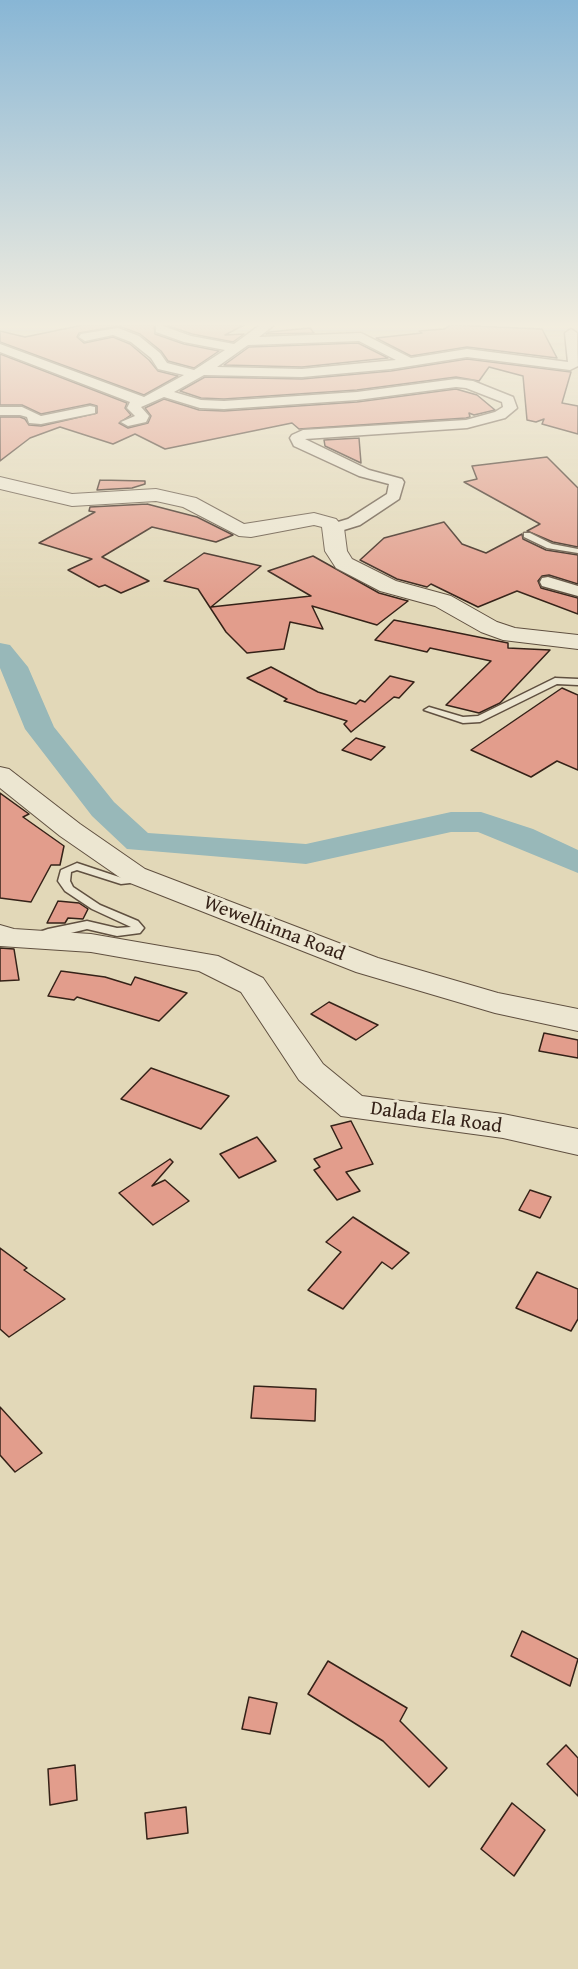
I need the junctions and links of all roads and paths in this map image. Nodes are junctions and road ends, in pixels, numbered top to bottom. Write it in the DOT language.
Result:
graph roads {
  1 [pos="33,417"];
  2 [pos="56,417"];
  3 [pos="142,417"];
  4 [pos="493,417"];
  5 [pos="128,422"];
  6 [pos="0,483"];
  7 [pos="334,528"];
  8 [pos="527,535"];
  9 [pos="578,551"];
  10 [pos="548,582"];
  11 [pos="578,591"];
  12 [pos="578,642"];
  13 [pos="578,682"];
  14 [pos="429,710"];
  15 [pos="0,775"];
  16 [pos="135,876"];
  17 [pos="0,934"];
  18 [pos="37,938"];
  19 [pos="578,1020"];
  20 [pos="578,1142"];
  1 -- 2 [label="street"];
  3 -- 5 [label="street"];
  4 -- 7 [label="street"];
  6 -- 7 [label="street"];
  7 -- 12 [label="street"];
  8 -- 9 [label="lane"];
  10 -- 11 [label="street"];
  13 -- 14 [label="lane"];
  15 -- 16 [label="street, Wewelhinna Road"];
  16 -- 18 [label="lane"];
  16 -- 19 [label="street, Wewelhinna Road"];
  17 -- 18 [label="street, Dalada Ela Road"];
  18 -- 20 [label="street, Dalada Ela Road"];
}
